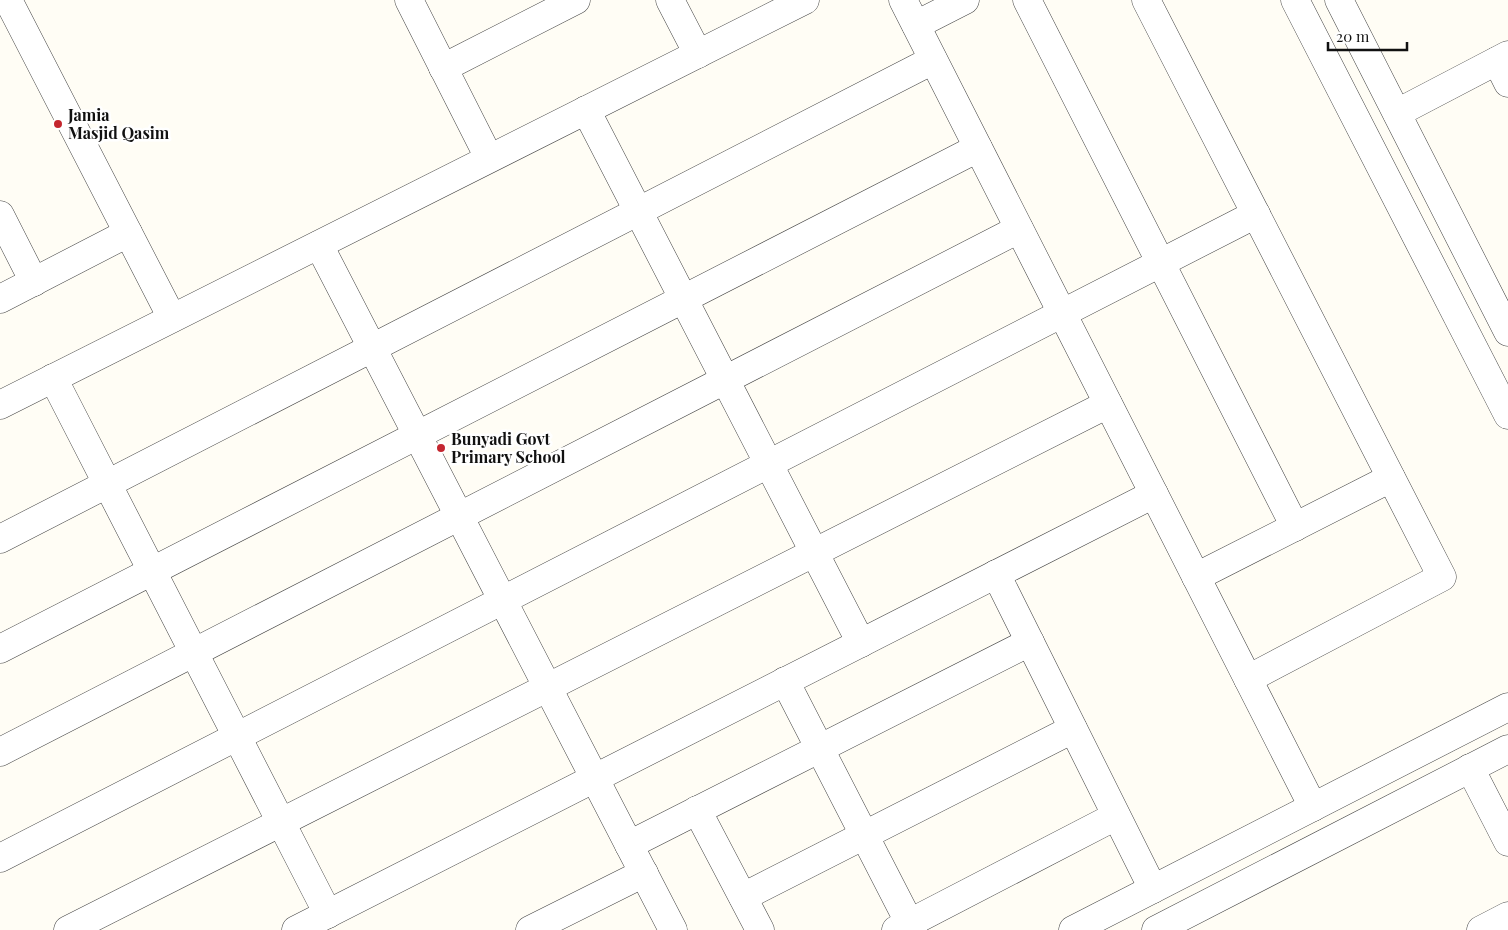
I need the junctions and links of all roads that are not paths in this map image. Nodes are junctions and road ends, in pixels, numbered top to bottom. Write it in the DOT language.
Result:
graph roads {
  1 [pos="8,0"];
  2 [pos="408,0"];
  3 [pos="576,0"];
  4 [pos="670,0"];
  5 [pos="903,0"];
  6 [pos="965,0"];
  7 [pos="1027,0"];
  8 [pos="1146,0"];
  9 [pos="1295,0"];
  10 [pos="1339,0"];
  11 [pos="797,2"];
  12 [pos="545,7"];
  13 [pos="916,25"];
  14 [pos="698,54"];
  15 [pos="933,60"];
  16 [pos="1504,66"];
  17 [pos="444,68"];
  18 [pos="586,110"];
  19 [pos="1397,113"];
  20 [pos="978,148"];
  21 [pos="489,158"];
  22 [pos="638,212"];
  23 [pos="1256,214"];
  24 [pos="0,215"];
  25 [pos="1019,229"];
  26 [pos="128,233"];
  27 [pos="319,244"];
  28 [pos="1160,263"];
  29 [pos="34,282"];
  30 [pos="683,298"];
  31 [pos="0,299"];
  32 [pos="1063,314"];
  33 [pos="172,318"];
  34 [pos="1508,332"];
  35 [pos="372,348"];
  36 [pos="53,378"];
  37 [pos="725,380"];
  38 [pos="1108,404"];
  39 [pos="0,405"];
  40 [pos="1508,415"];
  41 [pos="417,435"];
  42 [pos="769,464"];
  43 [pos="1391,478"];
  44 [pos="108,484"];
  45 [pos="1154,494"];
  46 [pos="459,516"];
  47 [pos="1295,527"];
  48 [pos="0,539"];
  49 [pos="815,553"];
  50 [pos="152,571"];
  51 [pos="996,574"];
  52 [pos="1196,577"];
  53 [pos="503,601"];
  54 [pos="861,642"];
  55 [pos="1030,642"];
  56 [pos="0,649"];
  57 [pos="194,652"];
  58 [pos="1248,679"];
  59 [pos="786,681"];
  60 [pos="548,688"];
  61 [pos="1508,707"];
  62 [pos="1073,729"];
  63 [pos="237,737"];
  64 [pos="820,748"];
  65 [pos="1508,749"];
  66 [pos="0,752"];
  67 [pos="1470,768"];
  68 [pos="594,778"];
  69 [pos="1313,807"];
  70 [pos="697,810"];
  71 [pos="1116,816"];
  72 [pos="281,822"];
  73 [pos="864,835"];
  74 [pos="1508,842"];
  75 [pos="629,845"];
  76 [pos="0,858"];
  77 [pos="644,873"];
  78 [pos="1153,889"];
  79 [pos="743,897"];
  80 [pos="328,914"];
  81 [pos="1508,916"];
  82 [pos="906,928"];
  83 [pos="68,930"];
  84 [pos="296,930"];
  85 [pos="530,930"];
  86 [pos="673,930"];
  87 [pos="760,930"];
  88 [pos="1073,930"];
  89 [pos="1156,930"];
  90 [pos="1481,930"];
  1 -- 26 [label="street"];
  2 -- 17 [label="street"];
  3 -- 12 [label="street"];
  4 -- 14 [label="street"];
  5 -- 13 [label="street"];
  6 -- 13 [label="street"];
  7 -- 28 [label="street"];
  8 -- 23 [label="street"];
  9 -- 40 [label="street"];
  10 -- 19 [label="street"];
  11 -- 14 [label="street"];
  12 -- 17 [label="street"];
  13 -- 15 [label="street"];
  14 -- 18 [label="street"];
  15 -- 20 [label="street"];
  15 -- 22 [label="street"];
  16 -- 19 [label="street"];
  17 -- 21 [label="street"];
  18 -- 21 [label="street"];
  18 -- 22 [label="street"];
  19 -- 34 [label="street"];
  20 -- 25 [label="street"];
  20 -- 30 [label="street"];
  21 -- 27 [label="street"];
  22 -- 30 [label="street"];
  22 -- 35 [label="street"];
  23 -- 28 [label="street"];
  23 -- 43 [label="street"];
  24 -- 29 [label="street"];
  25 -- 32 [label="street"];
  25 -- 37 [label="street"];
  26 -- 29 [label="street"];
  26 -- 33 [label="street"];
  27 -- 33 [label="street"];
  27 -- 35 [label="street"];
  28 -- 32 [label="street"];
  28 -- 47 [label="street"];
  29 -- 31 [label="street"];
  30 -- 37 [label="street"];
  30 -- 41 [label="street"];
  32 -- 38 [label="street"];
  32 -- 42 [label="street"];
  33 -- 36 [label="street"];
  35 -- 41 [label="street"];
  35 -- 44 [label="street"];
  36 -- 39 [label="street"];
  36 -- 44 [label="street"];
  37 -- 42 [label="street"];
  37 -- 46 [label="street"];
  38 -- 45 [label="street"];
  38 -- 49 [label="street"];
  41 -- 46 [label="street"];
  41 -- 50 [label="street"];
  42 -- 49 [label="street"];
  42 -- 53 [label="street"];
  43 -- 47 [label="street"];
  43 -- 58 [label="street"];
  44 -- 48 [label="street"];
  44 -- 50 [label="street"];
  45 -- 51 [label="street"];
  45 -- 52 [label="street"];
  46 -- 53 [label="street"];
  46 -- 57 [label="street"];
  47 -- 52 [label="street"];
  49 -- 54 [label="street"];
  49 -- 60 [label="street"];
  50 -- 56 [label="street"];
  50 -- 57 [label="street"];
  51 -- 54 [label="street"];
  51 -- 55 [label="street"];
  52 -- 58 [label="street"];
  53 -- 60 [label="street"];
  53 -- 63 [label="street"];
  54 -- 59 [label="street"];
  55 -- 62 [label="street"];
  55 -- 64 [label="street"];
  57 -- 63 [label="street"];
  57 -- 66 [label="street"];
  58 -- 69 [label="street"];
  59 -- 64 [label="street"];
  59 -- 68 [label="street"];
  60 -- 68 [label="street"];
  60 -- 72 [label="street"];
  61 -- 69 [label="street"];
  62 -- 71 [label="street"];
  62 -- 73 [label="street"];
  63 -- 72 [label="street"];
  63 -- 76 [label="street"];
  64 -- 70 [label="street"];
  64 -- 73 [label="street"];
  65 -- 67 [label="street"];
  67 -- 74 [label="street"];
  67 -- 89 [label="street"];
  68 -- 75 [label="street"];
  68 -- 80 [label="street"];
  69 -- 78 [label="street"];
  70 -- 75 [label="street"];
  70 -- 79 [label="street"];
  71 -- 78 [label="street"];
  71 -- 82 [label="street"];
  72 -- 80 [label="street"];
  72 -- 83 [label="street"];
  73 -- 79 [label="street"];
  73 -- 82 [label="street"];
  75 -- 77 [label="street"];
  77 -- 85 [label="street"];
  77 -- 86 [label="street"];
  78 -- 88 [label="street"];
  79 -- 87 [label="street"];
  80 -- 84 [label="street"];
  81 -- 90 [label="street"];
}
